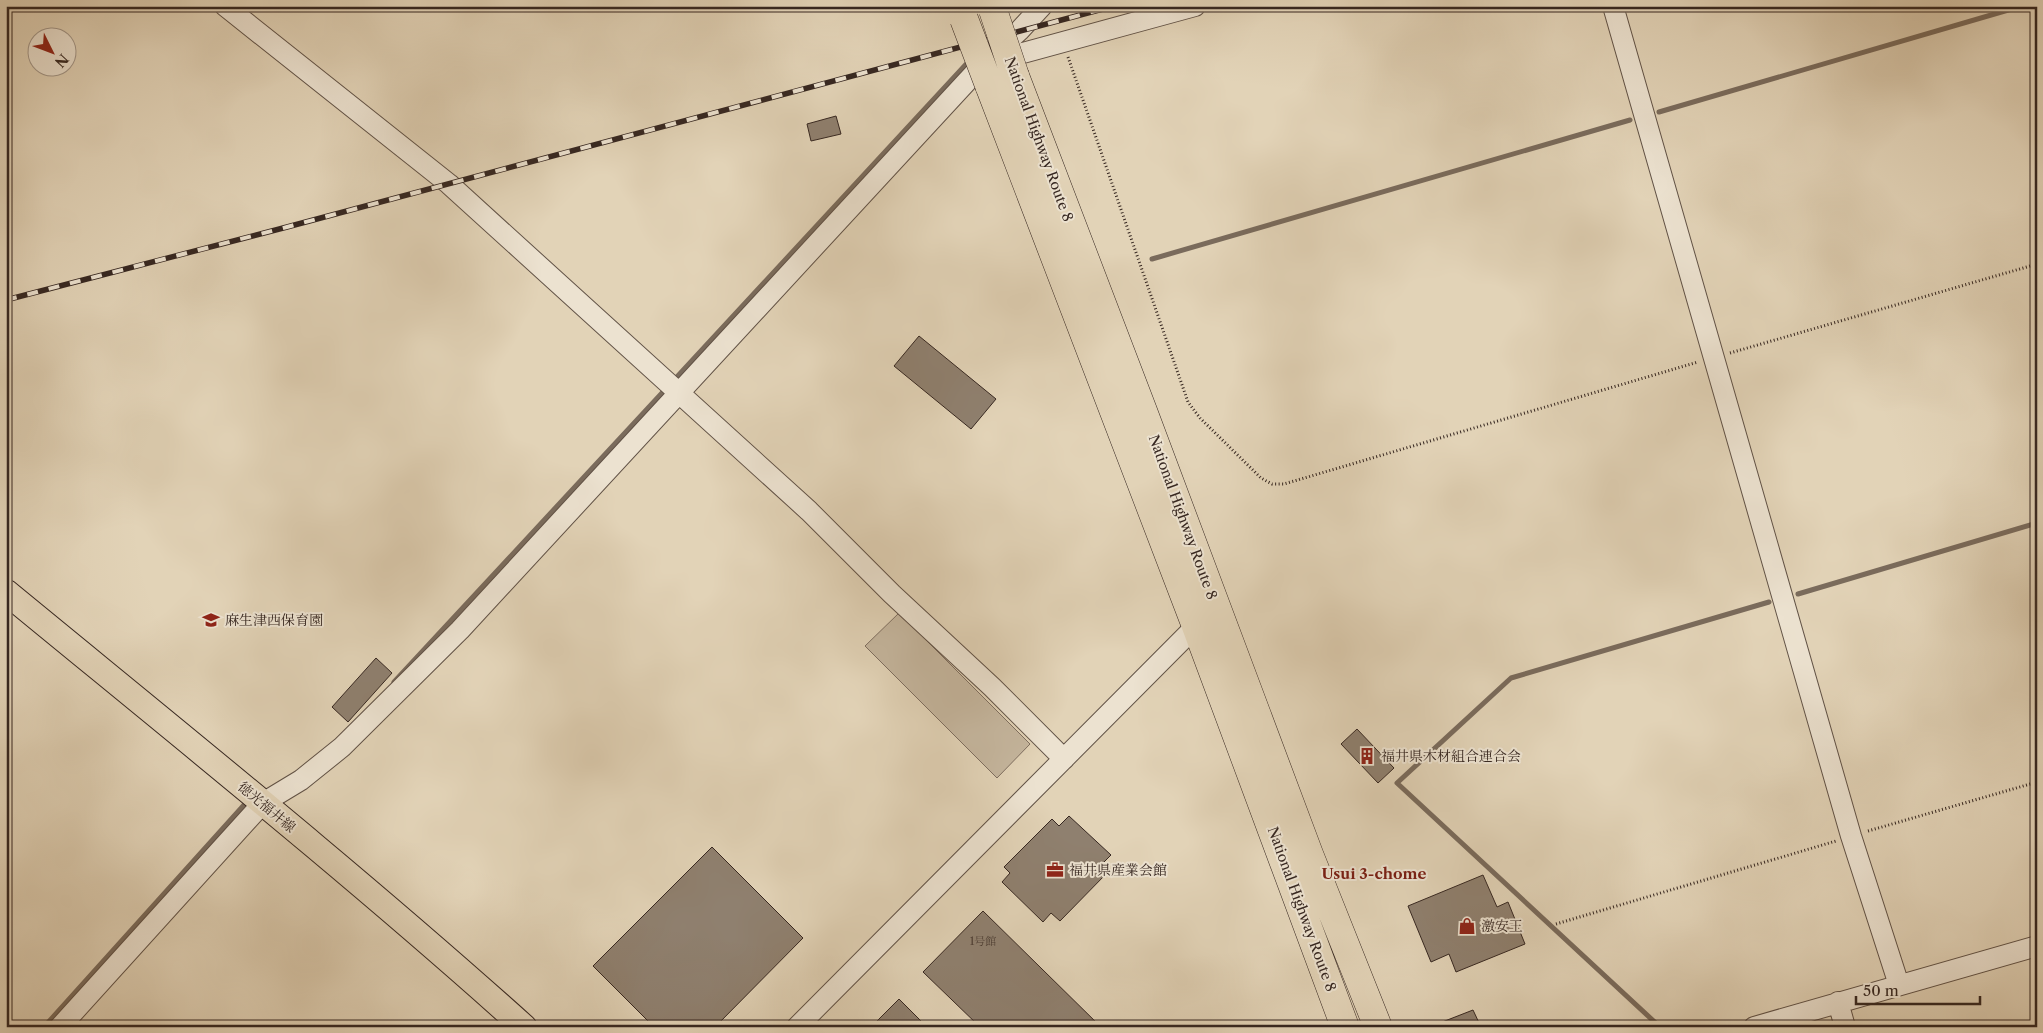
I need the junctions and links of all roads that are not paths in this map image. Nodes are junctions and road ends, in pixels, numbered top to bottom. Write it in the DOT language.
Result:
graph roads {
  1 [pos="225,6"];
  2 [pos="1042,6"];
  3 [pos="1195,6"];
  4 [pos="1613,6"];
  5 [pos="992,8"];
  6 [pos="962,12"];
  7 [pos="986,74"];
  8 [pos="679,392"];
  9 [pos="6,592"];
  10 [pos="1196,626"];
  11 [pos="1064,759"];
  12 [pos="263,803"];
  13 [pos="2037,946"];
  14 [pos="1899,986"];
  15 [pos="1838,1002"];
  16 [pos="60,1027"];
  17 [pos="524,1027"];
  18 [pos="797,1027"];
  19 [pos="1345,1027"];
  20 [pos="1378,1027"];
  21 [pos="1754,1027"];
  22 [pos="1845,1027"];
  1 -- 8 [label="street"];
  2 -- 7 [label="street"];
  3 -- 7 [label="street"];
  4 -- 14 [label="street"];
  5 -- 20 [label="highway, National Highway Route 8, bridge"];
  6 -- 7 [label="highway, National Highway Route 8, bridge"];
  7 -- 8 [label="street"];
  7 -- 10 [label="highway, National Highway Route 8"];
  8 -- 11 [label="street"];
  8 -- 12 [label="street"];
  9 -- 12 [label="main road, 徳光福井線"];
  10 -- 11 [label="street"];
  10 -- 19 [label="highway, National Highway Route 8"];
  11 -- 18 [label="street"];
  12 -- 16 [label="street"];
  12 -- 17 [label="main road, 徳光福井線"];
  13 -- 14 [label="street"];
  14 -- 15 [label="street"];
  15 -- 21 [label="street"];
  15 -- 22 [label="street"];
}
